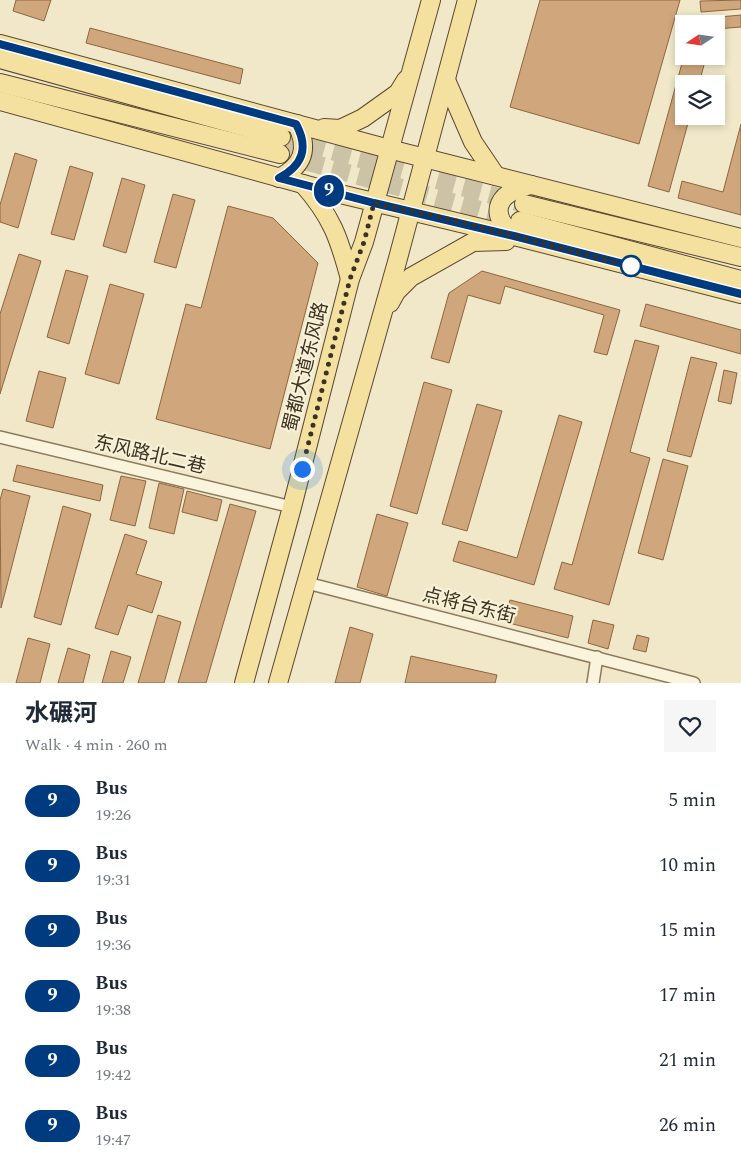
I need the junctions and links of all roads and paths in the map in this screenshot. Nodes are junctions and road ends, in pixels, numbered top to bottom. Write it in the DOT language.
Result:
graph roads {
  1 [pos="431,0"];
  2 [pos="467,0"];
  3 [pos="0,44"];
  4 [pos="0,59"];
  5 [pos="413,70"];
  6 [pos="446,80"];
  7 [pos="0,83"];
  8 [pos="0,101"];
  9 [pos="301,125"];
  10 [pos="389,149"];
  11 [pos="424,158"];
  12 [pos="496,176"];
  13 [pos="279,178"];
  14 [pos="303,184"];
  15 [pos="532,185"];
  16 [pos="374,203"];
  17 [pos="410,211"];
  18 [pos="520,220"];
  19 [pos="741,238"];
  20 [pos="533,242"];
  21 [pos="741,257"];
  22 [pos="350,279"];
  23 [pos="741,280"];
  24 [pos="741,294"];
  25 [pos="379,324"];
  26 [pos="0,437"];
  27 [pos="292,507"];
  28 [pos="307,583"];
  29 [pos="597,657"];
  30 [pos="244,683"];
  31 [pos="278,683"];
  32 [pos="592,683"];
  33 [pos="694,683"];
  1 -- 5 [label="main road"];
  2 -- 6 [label="main road"];
  3 -- 9 [label="main road"];
  4 -- 7 [label="main road"];
  5 -- 9 [label="main road"];
  5 -- 10 [label="main road, 蜀都大道东风路"];
  6 -- 11 [label="main road"];
  6 -- 12 [label="main road"];
  8 -- 13 [label="main road"];
  9 -- 10 [label="main road"];
  9 -- 13 [label="main road"];
  10 -- 11 [label="main road"];
  10 -- 16 [label="main road, 蜀都大道东风路"];
  11 -- 12 [label="main road"];
  11 -- 17 [label="main road"];
  12 -- 15 [label="main road"];
  13 -- 14 [label="main road"];
  14 -- 16 [label="main road"];
  14 -- 22 [label="main road"];
  15 -- 18 [label="main road"];
  15 -- 19 [label="main road"];
  16 -- 17 [label="main road"];
  16 -- 22 [label="main road, 蜀都大道东风路"];
  17 -- 18 [label="main road"];
  17 -- 25 [label="main road"];
  18 -- 20 [label="main road"];
  18 -- 21 [label="main road"];
  18 -- 23 [label="main road"];
  20 -- 24 [label="main road"];
  20 -- 25 [label="main road"];
  22 -- 27 [label="main road, 蜀都大道东风路"];
  25 -- 28 [label="main road"];
  26 -- 27 [label="street, 东风路北二巷"];
  27 -- 30 [label="main road, 蜀都大道东风路"];
  28 -- 29 [label="street, 点将台东街"];
  28 -- 31 [label="main road"];
  29 -- 32 [label="street"];
  29 -- 33 [label="street, 点将台东街"];
}
